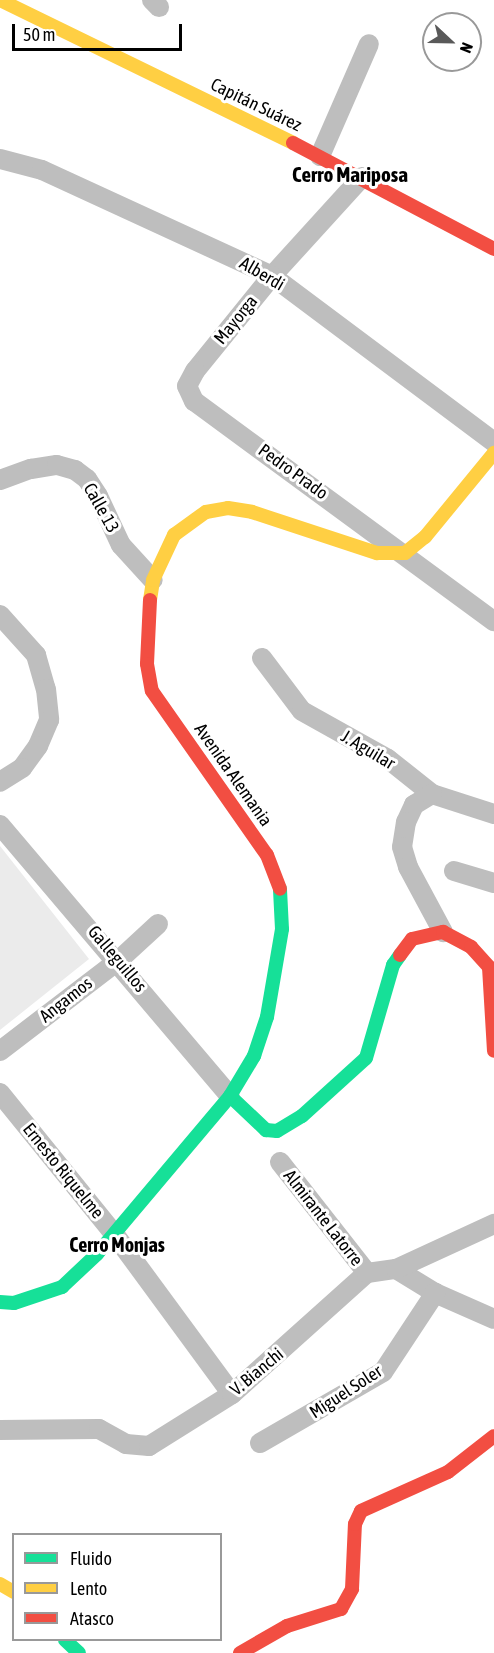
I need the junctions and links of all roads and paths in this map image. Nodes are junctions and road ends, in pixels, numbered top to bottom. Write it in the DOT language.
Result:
graph roads {
  1 [pos="0,0"];
  2 [pos="369,44"];
  3 [pos="320,156"];
  4 [pos="0,159"];
  5 [pos="362,177"];
  6 [pos="494,249"];
  7 [pos="272,276"];
  8 [pos="187,386"];
  9 [pos="494,442"];
  10 [pos="494,453"];
  11 [pos="0,480"];
  12 [pos="405,553"];
  13 [pos="153,580"];
  14 [pos="0,615"];
  15 [pos="494,621"];
  16 [pos="262,658"];
  17 [pos="0,782"];
  18 [pos="432,794"];
  19 [pos="494,814"];
  20 [pos="0,825"];
  21 [pos="454,871"];
  22 [pos="494,883"];
  23 [pos="158,924"];
  24 [pos="443,932"];
  25 [pos="119,960"];
  26 [pos="0,1051"];
  27 [pos="494,1051"];
  28 [pos="0,1093"];
  29 [pos="230,1096"];
  30 [pos="280,1162"];
  31 [pos="494,1224"];
  32 [pos="115,1235"];
  33 [pos="396,1269"];
  34 [pos="367,1273"];
  35 [pos="435,1293"];
  36 [pos="0,1302"];
  37 [pos="494,1319"];
  38 [pos="232,1394"];
  39 [pos="0,1430"];
  40 [pos="494,1436"];
  41 [pos="260,1443"];
  42 [pos="66,1641"];
  43 [pos="79,1653"];
  44 [pos="240,1653"];
  1 -- 3 [label="street, Capitán Suárez"];
  2 -- 3 [label="street"];
  3 -- 5 [label="street, Capitán Suárez"];
  4 -- 7 [label="street, Alberdi"];
  5 -- 6 [label="street, Capitán Suárez"];
  5 -- 7 [label="street, Mayorga"];
  7 -- 8 [label="street, Mayorga"];
  7 -- 9 [label="street, Alberdi"];
  8 -- 12 [label="street, Pedro Prado"];
  10 -- 12 [label="street"];
  11 -- 13 [label="street, Calle 13"];
  12 -- 13 [label="street, Avenida Alemania"];
  12 -- 15 [label="street, Pedro Prado"];
  13 -- 29 [label="street, Avenida Alemania"];
  14 -- 17 [label="street"];
  16 -- 18 [label="street, J. Aguilar"];
  18 -- 19 [label="street, J. Aguilar"];
  18 -- 24 [label="street"];
  20 -- 25 [label="street, Galleguillos"];
  21 -- 22 [label="street"];
  23 -- 25 [label="street, Angamos"];
  24 -- 27 [label="street"];
  24 -- 29 [label="street"];
  25 -- 26 [label="street, Angamos"];
  25 -- 29 [label="street, Galleguillos"];
  28 -- 32 [label="street, Ernesto Riquelme"];
  29 -- 32 [label="street, Avenida Alemania"];
  30 -- 34 [label="street, Almirante Latorre"];
  31 -- 33 [label="street"];
  32 -- 36 [label="street, Avenida Alemania"];
  32 -- 38 [label="street, Ernesto Riquelme"];
  33 -- 34 [label="street"];
  33 -- 35 [label="street"];
  34 -- 38 [label="street, V. Bianchi"];
  35 -- 37 [label="street"];
  35 -- 41 [label="street, Miguel Soler"];
  38 -- 39 [label="street, V. Bianchi"];
  40 -- 44 [label="street"];
  42 -- 43 [label="street"];
}
